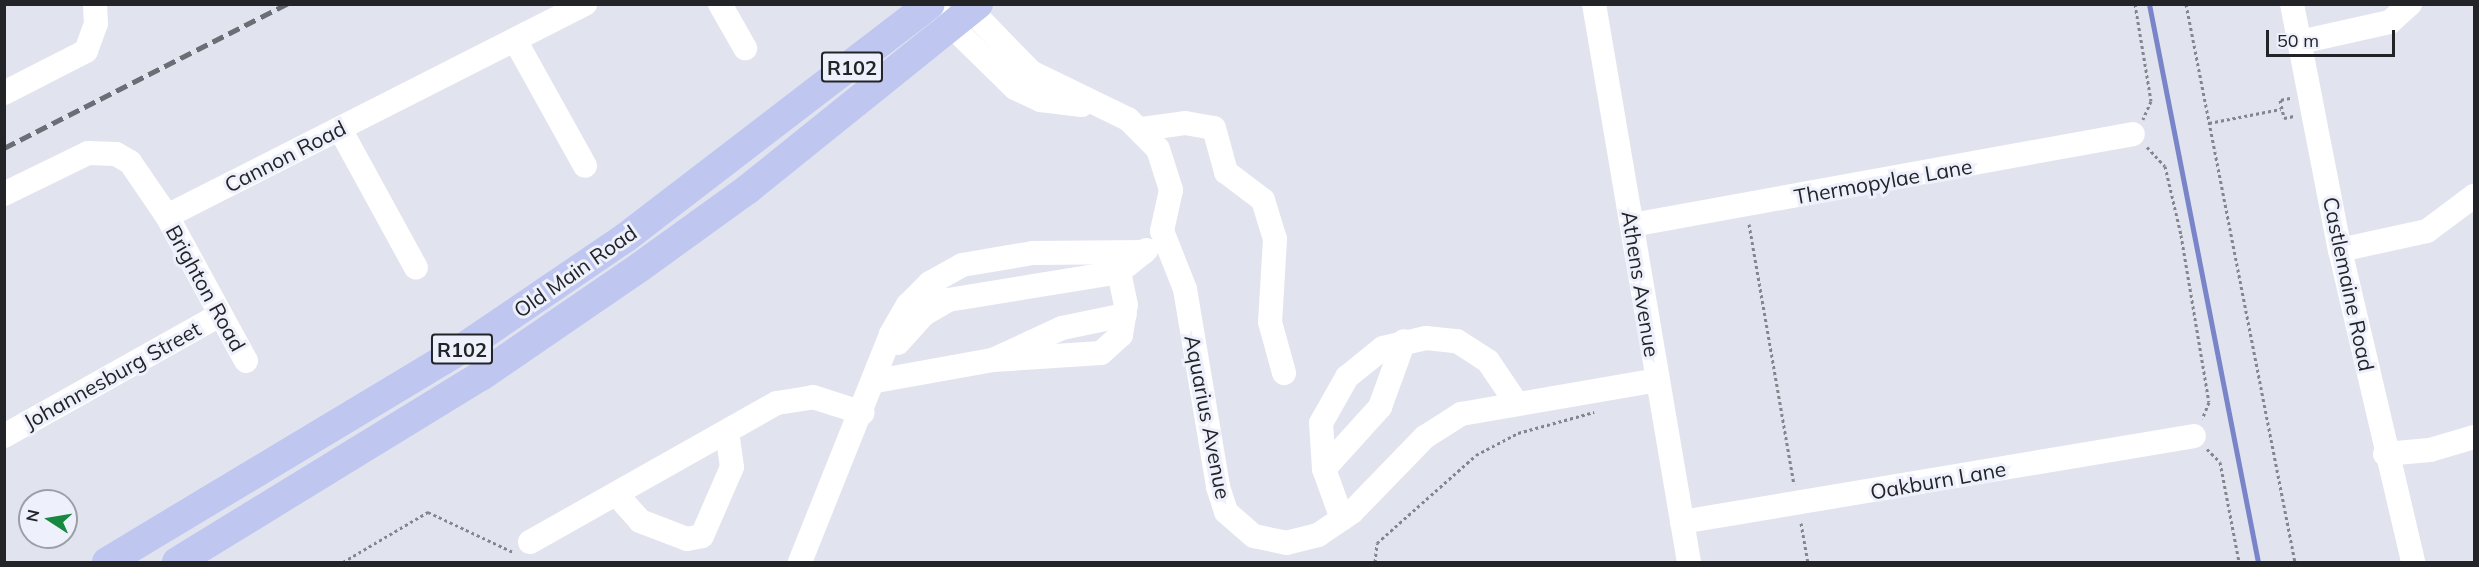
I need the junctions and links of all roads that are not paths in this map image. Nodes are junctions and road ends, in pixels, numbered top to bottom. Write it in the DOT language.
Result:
graph roads {
  1 [pos="95,4"];
  2 [pos="585,4"];
  3 [pos="720,4"];
  4 [pos="1594,4"];
  5 [pos="2292,4"];
  6 [pos="2410,4"];
  7 [pos="929,5"];
  8 [pos="966,12"];
  9 [pos="515,40"];
  10 [pos="2300,42"];
  11 [pos="745,48"];
  12 [pos="4,93"];
  13 [pos="340,129"];
  14 [pos="1142,129"];
  15 [pos="2133,134"];
  16 [pos="585,166"];
  17 [pos="4,194"];
  18 [pos="2475,196"];
  19 [pos="167,216"];
  20 [pos="1632,225"];
  21 [pos="1162,231"];
  22 [pos="2340,250"];
  23 [pos="1144,252"];
  24 [pos="416,268"];
  25 [pos="1119,272"];
  26 [pos="220,315"];
  27 [pos="1125,315"];
  28 [pos="1404,341"];
  29 [pos="993,360"];
  30 [pos="246,361"];
  31 [pos="880,373"];
  32 [pos="1284,373"];
  33 [pos="1657,380"];
  34 [pos="1515,401"];
  35 [pos="863,413"];
  36 [pos="727,434"];
  37 [pos="4,436"];
  38 [pos="2194,436"];
  39 [pos="2475,436"];
  40 [pos="2385,454"];
  41 [pos="1324,469"];
  42 [pos="616,494"];
  43 [pos="1342,519"];
  44 [pos="1682,522"];
  45 [pos="530,542"];
  46 [pos="108,562"];
  47 [pos="177,562"];
  48 [pos="800,562"];
  49 [pos="1689,562"];
  50 [pos="2413,562"];
  1 -- 12 [label="street"];
  2 -- 9 [label="street, Cannon Road"];
  3 -- 11 [label="street"];
  4 -- 20 [label="street, Athens Avenue"];
  5 -- 10 [label="street, Castlemaine Road"];
  6 -- 10 [label="street"];
  7 -- 8 [label="street"];
  7 -- 46 [label="main road, Old Main Road / R102"];
  8 -- 14 [label="street"];
  8 -- 47 [label="main road, Old Main Road / R102"];
  9 -- 13 [label="street, Cannon Road"];
  9 -- 16 [label="street"];
  10 -- 22 [label="street, Castlemaine Road"];
  13 -- 19 [label="street, Cannon Road"];
  13 -- 24 [label="street"];
  14 -- 21 [label="street"];
  14 -- 32 [label="street"];
  15 -- 20 [label="street, Thermopylae Lane"];
  17 -- 19 [label="street"];
  18 -- 22 [label="street"];
  19 -- 26 [label="street, Brighton Road"];
  20 -- 33 [label="street, Athens Avenue"];
  21 -- 23 [label="street"];
  21 -- 43 [label="street, Aquarius Avenue"];
  22 -- 40 [label="street, Castlemaine Road"];
  23 -- 25 [label="street"];
  23 -- 31 [label="street"];
  25 -- 27 [label="street"];
  25 -- 31 [label="street"];
  26 -- 30 [label="street, Brighton Road"];
  26 -- 37 [label="street, Johannesburg Street"];
  27 -- 29 [label="street"];
  27 -- 29 [label="street"];
  28 -- 34 [label="street"];
  28 -- 41 [label="street"];
  28 -- 41 [label="street"];
  29 -- 31 [label="street"];
  31 -- 35 [label="street"];
  33 -- 34 [label="street, Aquarius Avenue"];
  33 -- 44 [label="street, Athens Avenue"];
  34 -- 43 [label="street, Aquarius Avenue"];
  35 -- 36 [label="street"];
  35 -- 48 [label="street"];
  36 -- 42 [label="street"];
  36 -- 42 [label="street"];
  38 -- 44 [label="street, Oakburn Lane"];
  39 -- 40 [label="street"];
  40 -- 50 [label="street, Castlemaine Road"];
  41 -- 43 [label="street"];
  42 -- 45 [label="street"];
  44 -- 49 [label="street, Athens Avenue"];
}
